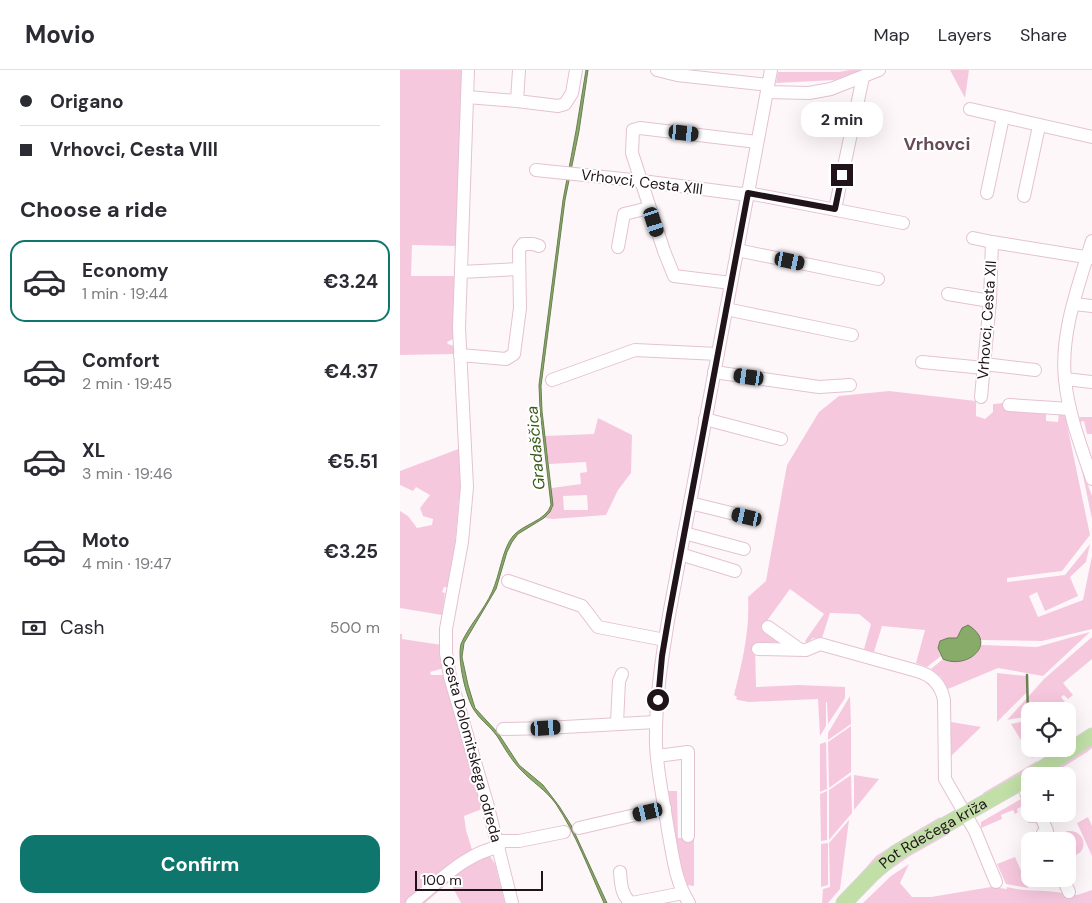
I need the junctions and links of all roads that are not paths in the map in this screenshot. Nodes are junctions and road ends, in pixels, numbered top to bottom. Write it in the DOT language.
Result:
graph roads {
  1 [pos="468,70"];
  2 [pos="519,70"];
  3 [pos="576,70"];
  4 [pos="657,70"];
  5 [pos="771,70"];
  6 [pos="879,70"];
  7 [pos="678,72"];
  8 [pos="863,77"];
  9 [pos="768,88"];
  10 [pos="467,97"];
  11 [pos="517,101"];
  12 [pos="970,108"];
  13 [pos="1003,117"];
  14 [pos="1039,126"];
  15 [pos="1092,138"];
  16 [pos="758,142"];
  17 [pos="536,170"];
  18 [pos="642,181"];
  19 [pos="987,192"];
  20 [pos="748,193"];
  21 [pos="1024,196"];
  22 [pos="650,208"];
  23 [pos="835,209"];
  24 [pos="903,223"];
  25 [pos="973,238"];
  26 [pos="1092,241"];
  27 [pos="992,242"];
  28 [pos="539,246"];
  29 [pos="618,247"];
  30 [pos="737,250"];
  31 [pos="1090,258"];
  32 [pos="519,269"];
  33 [pos="461,272"];
  34 [pos="878,279"];
  35 [pos="731,283"];
  36 [pos="948,294"];
  37 [pos="990,301"];
  38 [pos="1074,304"];
  39 [pos="1092,306"];
  40 [pos="726,309"];
  41 [pos="852,335"];
  42 [pos="718,354"];
  43 [pos="460,355"];
  44 [pos="922,362"];
  45 [pos="984,366"];
  46 [pos="1035,370"];
  47 [pos="714,372"];
  48 [pos="1065,379"];
  49 [pos="552,380"];
  50 [pos="1092,382"];
  51 [pos="850,385"];
  52 [pos="981,397"];
  53 [pos="1009,405"];
  54 [pos="1070,409"];
  55 [pos="706,419"];
  56 [pos="781,438"];
  57 [pos="1092,479"];
  58 [pos="690,503"];
  59 [pos="747,517"];
  60 [pos="684,533"];
  61 [pos="744,549"];
  62 [pos="680,554"];
  63 [pos="735,571"];
  64 [pos="508,581"];
  65 [pos="768,627"];
  66 [pos="664,640"];
  67 [pos="758,649"];
  68 [pos="799,649"];
  69 [pos="622,674"];
  70 [pos="656,722"];
  71 [pos="617,723"];
  72 [pos="503,729"];
  73 [pos="1092,736"];
  74 [pos="1076,745"];
  75 [pos="657,756"];
  76 [pos="1056,757"];
  77 [pos="1040,767"];
  78 [pos="1021,779"];
  79 [pos="665,808"];
  80 [pos="966,814"];
  81 [pos="579,828"];
  82 [pos="564,832"];
  83 [pos="688,836"];
  84 [pos="498,844"];
  85 [pos="620,872"];
  86 [pos="996,882"];
  87 [pos="1067,887"];
  88 [pos="1069,892"];
  89 [pos="686,898"];
  90 [pos="414,902"];
  91 [pos="512,903"];
  92 [pos="632,903"];
  93 [pos="844,903"];
  1 -- 10 [label="street, Cesta Dolomitskega odreda"];
  2 -- 11 [label="street"];
  3 -- 11 [label="street"];
  4 -- 7 [label="street"];
  5 -- 9 [label="street"];
  6 -- 8 [label="street"];
  7 -- 9 [label="street"];
  8 -- 9 [label="street"];
  8 -- 23 [label="street"];
  9 -- 16 [label="street"];
  10 -- 11 [label="street"];
  10 -- 33 [label="street, Cesta Dolomitskega odreda"];
  12 -- 13 [label="street"];
  13 -- 14 [label="street"];
  13 -- 19 [label="street"];
  14 -- 15 [label="street"];
  14 -- 21 [label="street"];
  16 -- 18 [label="street"];
  16 -- 20 [label="street"];
  17 -- 18 [label="street, Vrhovci, Cesta XIII"];
  18 -- 20 [label="street, Vrhovci, Cesta XIII"];
  18 -- 22 [label="street"];
  20 -- 23 [label="street, Vrhovci, Cesta XIII"];
  20 -- 30 [label="street"];
  22 -- 29 [label="street"];
  22 -- 35 [label="street"];
  23 -- 24 [label="street, Vrhovci, Cesta XIII"];
  25 -- 27 [label="street, Vrhovci, Cesta XII"];
  26 -- 31 [label="street"];
  27 -- 31 [label="street, Vrhovci, Cesta XII"];
  27 -- 37 [label="street, Vrhovci, Cesta XII"];
  28 -- 32 [label="street"];
  30 -- 34 [label="street"];
  30 -- 35 [label="street"];
  31 -- 38 [label="street"];
  32 -- 33 [label="street"];
  32 -- 43 [label="street"];
  33 -- 43 [label="street, Cesta Dolomitskega odreda"];
  35 -- 40 [label="street"];
  36 -- 37 [label="street"];
  37 -- 45 [label="street, Vrhovci, Cesta XII"];
  38 -- 39 [label="street"];
  38 -- 48 [label="street"];
  40 -- 41 [label="street"];
  40 -- 42 [label="street"];
  42 -- 47 [label="street"];
  42 -- 49 [label="street"];
  43 -- 84 [label="street, Cesta Dolomitskega odreda"];
  44 -- 45 [label="street"];
  45 -- 46 [label="street"];
  45 -- 52 [label="street, Vrhovci, Cesta XII"];
  47 -- 51 [label="street"];
  47 -- 55 [label="street"];
  48 -- 50 [label="street"];
  48 -- 54 [label="street"];
  53 -- 54 [label="street"];
  54 -- 57 [label="street"];
  55 -- 56 [label="street"];
  55 -- 58 [label="street"];
  58 -- 59 [label="street"];
  58 -- 60 [label="street"];
  60 -- 61 [label="street"];
  60 -- 62 [label="street"];
  62 -- 63 [label="street"];
  62 -- 66 [label="street"];
  64 -- 66 [label="street"];
  65 -- 68 [label="street"];
  66 -- 70 [label="street"];
  67 -- 68 [label="street"];
  68 -- 80 [label="street"];
  69 -- 71 [label="street"];
  70 -- 71 [label="street"];
  70 -- 75 [label="street"];
  71 -- 72 [label="street"];
  73 -- 74 [label="main road, Pot Rdečega križa"];
  75 -- 79 [label="street"];
  75 -- 83 [label="street"];
  76 -- 77 [label="main road, Pot Rdečega križa"];
  78 -- 80 [label="main road, Pot Rdečega križa"];
  79 -- 81 [label="street"];
  79 -- 89 [label="street"];
  80 -- 86 [label="street"];
  80 -- 93 [label="main road, Pot Rdečega križa"];
  82 -- 84 [label="street"];
  84 -- 90 [label="street"];
  84 -- 91 [label="street, Cesta Dolomitskega odreda"];
  85 -- 92 [label="street"];
  87 -- 88 [label="street"];
  89 -- 92 [label="street"];
}
